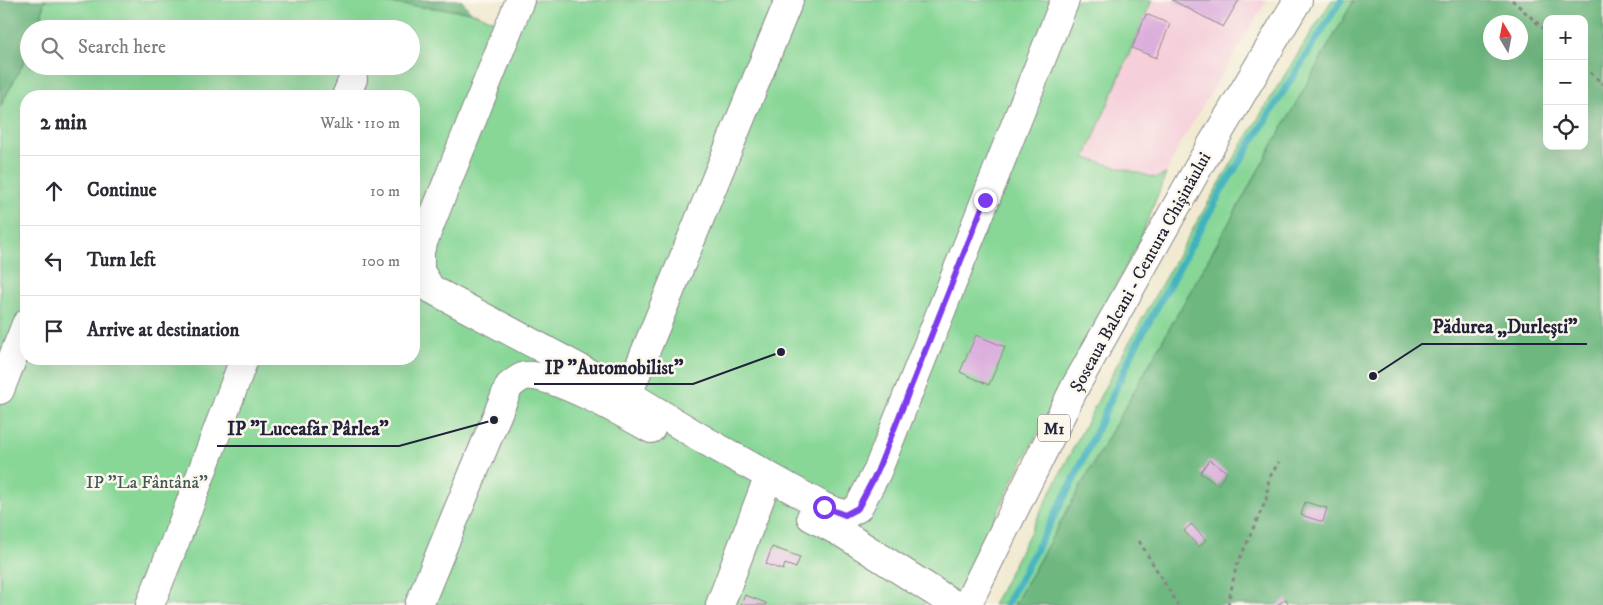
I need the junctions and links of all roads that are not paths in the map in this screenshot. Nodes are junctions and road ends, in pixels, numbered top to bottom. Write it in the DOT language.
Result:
graph roads {
  1 [pos="520,0"];
  2 [pos="789,0"];
  3 [pos="1065,0"];
  4 [pos="1298,0"];
  5 [pos="20,339"];
  6 [pos="242,365"];
  7 [pos="0,390"];
  8 [pos="628,394"];
  9 [pos="763,491"];
  10 [pos="150,605"];
  11 [pos="420,605"];
  12 [pos="720,605"];
  13 [pos="956,605"];
  14 [pos="966,605"];
  1 -- 8 [label="main road"];
  2 -- 8 [label="main road"];
  3 -- 8 [label="main road"];
  4 -- 14 [label="main road, Șoseaua Balcani - Centura Chișinăului / M1"];
  5 -- 7 [label="main road"];
  6 -- 10 [label="main road"];
  9 -- 11 [label="main road"];
  9 -- 12 [label="main road"];
  9 -- 13 [label="main road"];
}
